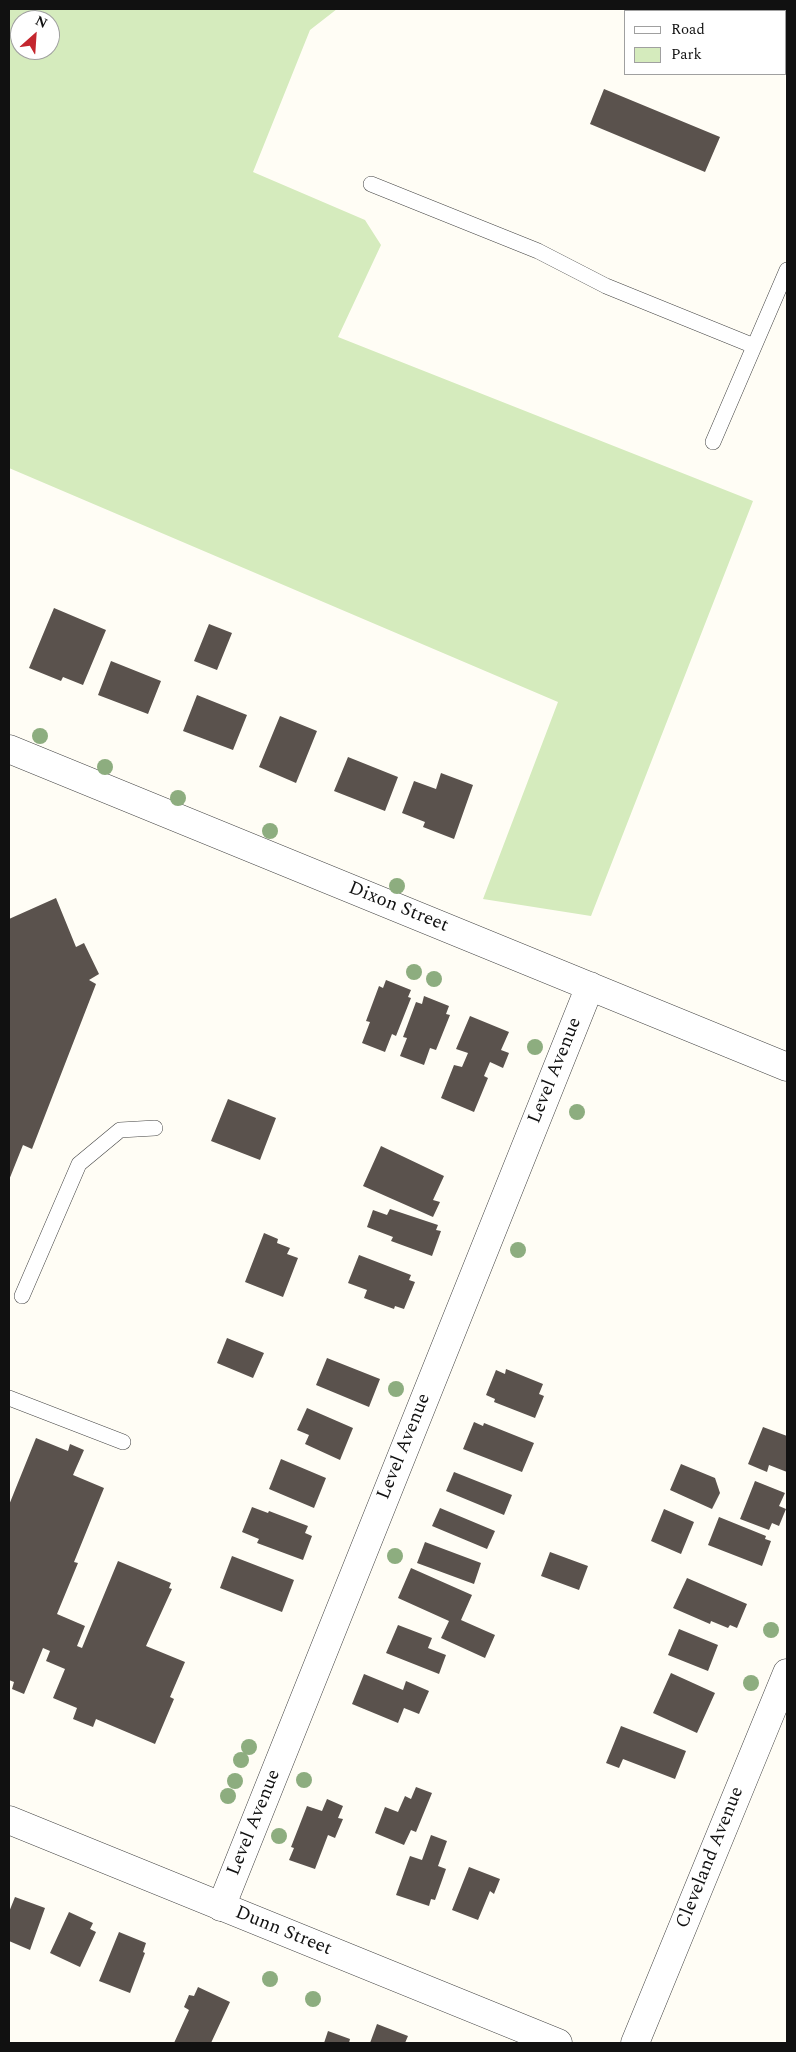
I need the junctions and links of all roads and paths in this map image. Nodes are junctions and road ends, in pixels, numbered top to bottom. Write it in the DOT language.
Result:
graph roads {
  1 [pos="371,184"];
  2 [pos="787,270"];
  3 [pos="754,346"];
  4 [pos="713,442"];
  5 [pos="9,749"];
  6 [pos="590,986"];
  7 [pos="787,1067"];
  8 [pos="155,1128"];
  9 [pos="22,1296"];
  10 [pos="9,1398"];
  11 [pos="123,1442"];
  12 [pos="787,1673"];
  13 [pos="9,1820"];
  14 [pos="221,1907"];
  15 [pos="552,2042"];
  16 [pos="635,2043"];
  1 -- 3 [label="lane"];
  2 -- 3 [label="lane"];
  3 -- 4 [label="lane"];
  5 -- 6 [label="street, Dixon Street"];
  6 -- 7 [label="street, Dixon Street"];
  6 -- 14 [label="street, Level Avenue"];
  8 -- 9 [label="lane"];
  10 -- 11 [label="lane"];
  12 -- 16 [label="street, Cleveland Avenue"];
  13 -- 14 [label="street, Dunn Street"];
  14 -- 15 [label="street, Dunn Street"];
}
